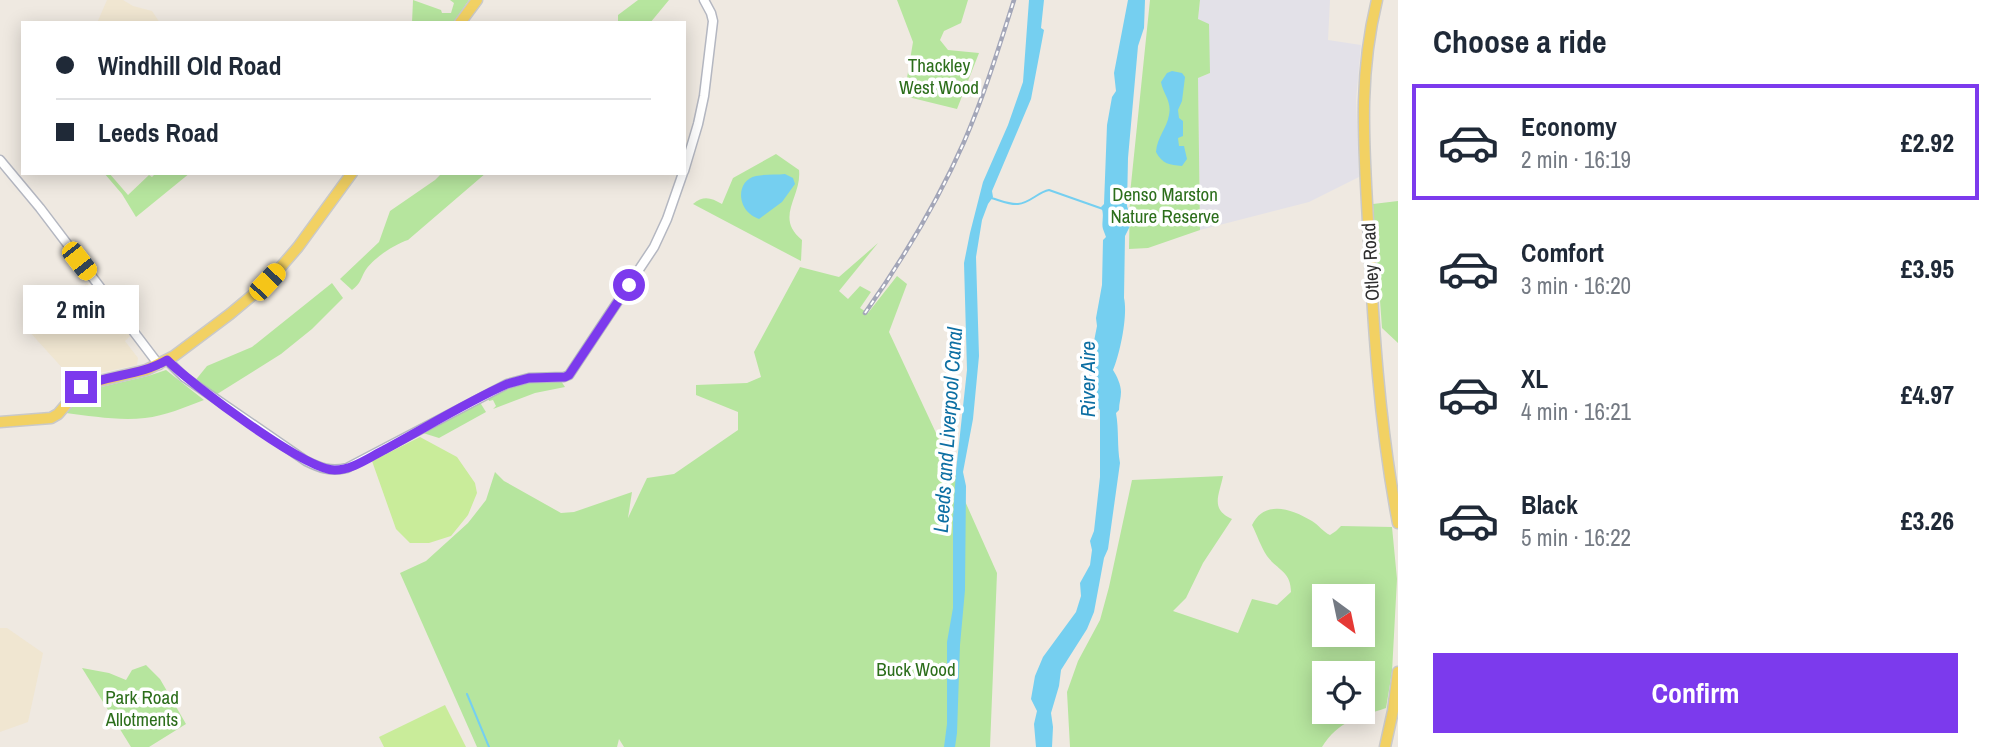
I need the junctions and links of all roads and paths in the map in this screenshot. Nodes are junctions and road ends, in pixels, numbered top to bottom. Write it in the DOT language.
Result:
graph roads {
  1 [pos="477,0"];
  2 [pos="704,0"];
  3 [pos="1377,0"];
  4 [pos="461,21"];
  5 [pos="0,160"];
  6 [pos="686,165"];
  7 [pos="351,175"];
  8 [pos="683,175"];
  9 [pos="163,363"];
  10 [pos="0,422"];
  11 [pos="1398,523"];
  12 [pos="1398,672"];
  13 [pos="1385,747"];
  1 -- 4 [label="main road"];
  2 -- 6 [label="street"];
  3 -- 11 [label="main road, Otley Road"];
  5 -- 9 [label="street"];
  7 -- 9 [label="main road"];
  8 -- 9 [label="street"];
  9 -- 10 [label="main road"];
  12 -- 13 [label="main road"];
}
